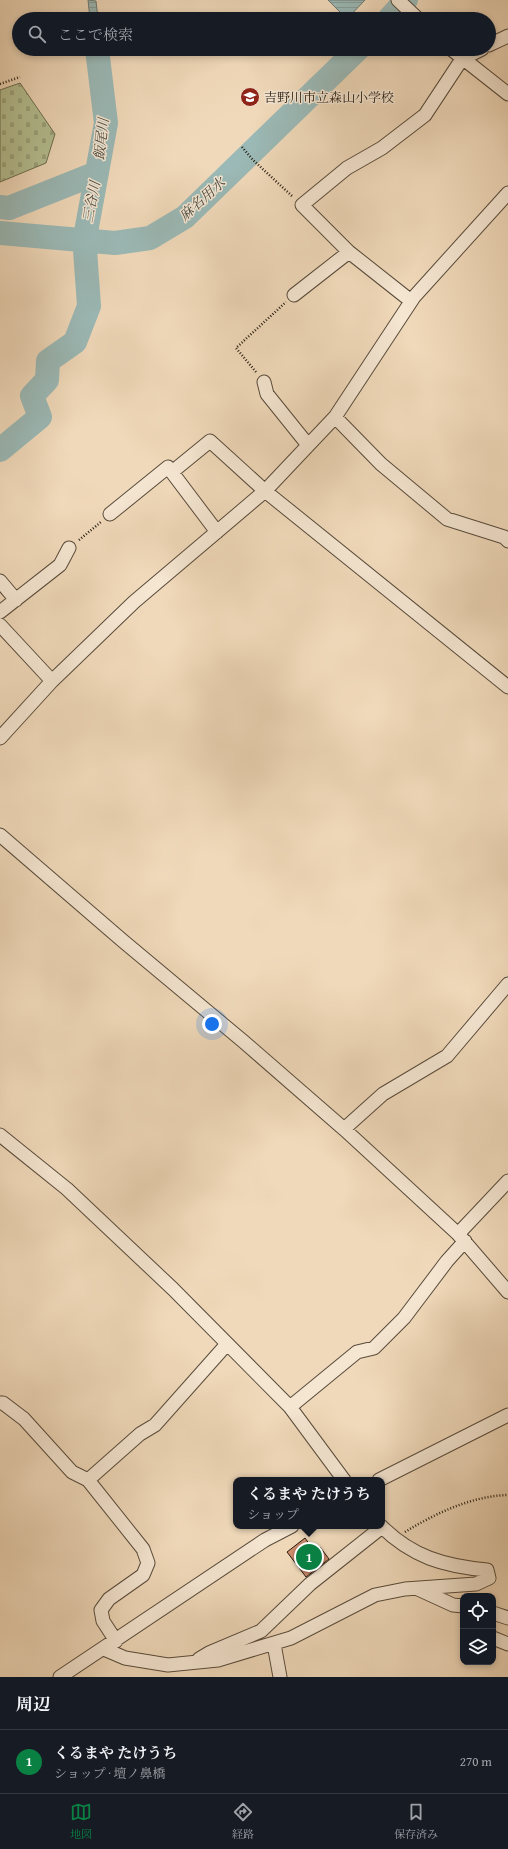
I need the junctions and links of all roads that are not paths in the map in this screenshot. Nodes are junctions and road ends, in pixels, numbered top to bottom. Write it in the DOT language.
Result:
graph roads {
  1 [pos="398,0"];
  2 [pos="410,12"];
  3 [pos="508,36"];
  4 [pos="496,42"];
  5 [pos="459,56"];
  6 [pos="468,56"];
  7 [pos="462,59"];
  8 [pos="508,94"];
  9 [pos="508,193"];
  10 [pos="349,252"];
  11 [pos="294,295"];
  12 [pos="411,301"];
  13 [pos="264,382"];
  14 [pos="335,417"];
  15 [pos="308,445"];
  16 [pos="172,472"];
  17 [pos="265,491"];
  18 [pos="110,514"];
  19 [pos="217,532"];
  20 [pos="507,537"];
  21 [pos="69,548"];
  22 [pos="0,581"];
  23 [pos="16,600"];
  24 [pos="0,612"];
  25 [pos="0,625"];
  26 [pos="52,681"];
  27 [pos="508,687"];
  28 [pos="0,738"];
  29 [pos="0,836"];
  30 [pos="508,984"];
  31 [pos="344,1129"];
  32 [pos="0,1135"];
  33 [pos="508,1181"];
  34 [pos="462,1238"];
  35 [pos="508,1292"];
  36 [pos="227,1344"];
  37 [pos="0,1403"];
  38 [pos="290,1407"];
  39 [pos="508,1415"];
  40 [pos="342,1477"];
  41 [pos="385,1477"];
  42 [pos="88,1480"];
  43 [pos="286,1529"];
  44 [pos="379,1529"];
  45 [pos="384,1529"];
  46 [pos="418,1589"];
  47 [pos="458,1606"];
  48 [pos="496,1614"];
  49 [pos="508,1618"];
  50 [pos="496,1639"];
  51 [pos="116,1641"];
  52 [pos="508,1644"];
  53 [pos="270,1645"];
  54 [pos="104,1649"];
  55 [pos="194,1662"];
  56 [pos="62,1676"];
  57 [pos="280,1677"];
  1 -- 2 [label="street"];
  3 -- 4 [label="street"];
  5 -- 7 [label="street"];
  6 -- 7 [label="street"];
  7 -- 8 [label="street"];
  7 -- 10 [label="street"];
  9 -- 12 [label="street"];
  10 -- 11 [label="street"];
  10 -- 12 [label="street"];
  12 -- 14 [label="street"];
  13 -- 15 [label="street"];
  14 -- 15 [label="street"];
  14 -- 20 [label="street"];
  15 -- 17 [label="street"];
  16 -- 17 [label="street"];
  16 -- 18 [label="street"];
  16 -- 19 [label="street"];
  17 -- 19 [label="street"];
  17 -- 27 [label="street"];
  19 -- 26 [label="street"];
  21 -- 23 [label="street"];
  22 -- 23 [label="street"];
  23 -- 24 [label="street"];
  25 -- 26 [label="street"];
  26 -- 28 [label="street"];
  29 -- 31 [label="street"];
  30 -- 31 [label="street"];
  31 -- 34 [label="street"];
  32 -- 36 [label="street"];
  33 -- 34 [label="street"];
  34 -- 35 [label="street"];
  34 -- 38 [label="street"];
  36 -- 38 [label="street"];
  36 -- 42 [label="street"];
  37 -- 42 [label="street"];
  38 -- 40 [label="street"];
  39 -- 41 [label="street"];
  42 -- 51 [label="street"];
  43 -- 51 [label="street"];
  44 -- 55 [label="street"];
  45 -- 46 [label="street"];
  46 -- 47 [label="street"];
  46 -- 53 [label="street"];
  48 -- 49 [label="street"];
  50 -- 52 [label="street"];
  51 -- 54 [label="street"];
  53 -- 55 [label="street"];
  53 -- 57 [label="street"];
  54 -- 55 [label="street"];
  54 -- 56 [label="street"];
}
